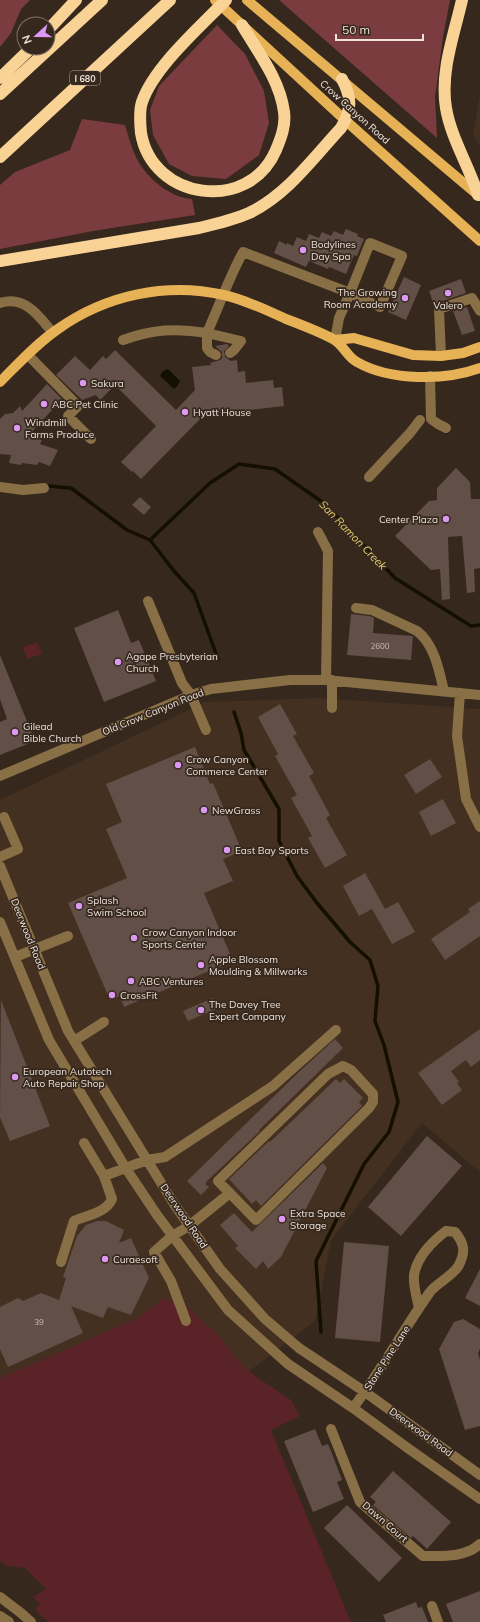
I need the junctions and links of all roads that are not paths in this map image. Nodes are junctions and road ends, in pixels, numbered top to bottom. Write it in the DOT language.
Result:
graph roads {
  1 [pos="76,0"];
  2 [pos="102,0"];
  3 [pos="170,0"];
  4 [pos="215,0"];
  5 [pos="226,0"];
  6 [pos="247,0"];
  7 [pos="462,0"];
  8 [pos="56,21"];
  9 [pos="242,25"];
  10 [pos="23,56"];
  11 [pos="0,78"];
  12 [pos="342,80"];
  13 [pos="0,94"];
  14 [pos="345,120"];
  15 [pos="0,157"];
  16 [pos="479,196"];
  17 [pos="480,241"];
  18 [pos="0,261"];
  19 [pos="350,294"];
  20 [pos="224,295"];
  21 [pos="0,303"];
  22 [pos="480,311"];
  23 [pos="53,333"];
  24 [pos="207,333"];
  25 [pos="123,340"];
  26 [pos="335,340"];
  27 [pos="480,346"];
  28 [pos="230,353"];
  29 [pos="28,355"];
  30 [pos="216,355"];
  31 [pos="441,356"];
  32 [pos="480,368"];
  33 [pos="430,376"];
  34 [pos="0,382"];
  35 [pos="420,420"];
  36 [pos="446,428"];
  37 [pos="91,439"];
  38 [pos="369,477"];
  39 [pos="0,487"];
  40 [pos="44,488"];
  41 [pos="318,532"];
  42 [pos="148,601"];
  43 [pos="356,608"];
  44 [pos="329,680"];
  45 [pos="444,692"];
  46 [pos="460,693"];
  47 [pos="191,695"];
  48 [pos="480,695"];
  49 [pos="332,708"];
  50 [pos="206,730"];
  51 [pos="0,776"];
  52 [pos="4,817"];
  53 [pos="480,827"];
  54 [pos="0,857"];
  55 [pos="0,866"];
  56 [pos="0,922"];
  57 [pos="68,936"];
  58 [pos="34,950"];
  59 [pos="15,958"];
  60 [pos="104,1022"];
  61 [pos="336,1030"];
  62 [pos="74,1041"];
  63 [pos="84,1143"];
  64 [pos="147,1160"];
  65 [pos="125,1167"];
  66 [pos="104,1176"];
  67 [pos="230,1193"];
  68 [pos="189,1226"];
  69 [pos="172,1236"];
  70 [pos="61,1262"];
  71 [pos="419,1308"];
  72 [pos="186,1321"];
  73 [pos="365,1392"];
  74 [pos="353,1408"];
  75 [pos="331,1429"];
  76 [pos="480,1475"];
  77 [pos="480,1499"];
  78 [pos="480,1544"];
  79 [pos="0,1597"];
  80 [pos="432,1606"];
  81 [pos="0,1616"];
  82 [pos="9,1622"];
  83 [pos="31,1622"];
  84 [pos="438,1622"];
  1 -- 8 [label="highway"];
  2 -- 13 [label="highway"];
  3 -- 15 [label="highway, I 680"];
  4 -- 9 [label="main road, Crow Canyon Road"];
  5 -- 9 [label="highway"];
  6 -- 12 [label="main road, Crow Canyon Road"];
  7 -- 16 [label="highway"];
  9 -- 14 [label="main road, Crow Canyon Road"];
  10 -- 11 [label="highway"];
  12 -- 14 [label="highway"];
  12 -- 16 [label="main road, Crow Canyon Road"];
  14 -- 17 [label="main road, Crow Canyon Road"];
  14 -- 18 [label="highway"];
  19 -- 19 [label="street"];
  19 -- 20 [label="street"];
  19 -- 26 [label="street"];
  20 -- 23 [label="main road"];
  20 -- 24 [label="street"];
  20 -- 26 [label="main road"];
  21 -- 23 [label="street"];
  22 -- 31 [label="street"];
  23 -- 29 [label="main road"];
  24 -- 25 [label="street"];
  24 -- 28 [label="street"];
  24 -- 30 [label="street"];
  26 -- 31 [label="main road"];
  26 -- 33 [label="main road"];
  27 -- 31 [label="main road"];
  29 -- 34 [label="main road"];
  29 -- 37 [label="street"];
  32 -- 33 [label="main road"];
  33 -- 36 [label="street"];
  35 -- 38 [label="street"];
  39 -- 40 [label="street"];
  41 -- 44 [label="street"];
  42 -- 47 [label="street"];
  43 -- 45 [label="street"];
  44 -- 45 [label="street, Old Crow Canyon Road"];
  44 -- 47 [label="street, Old Crow Canyon Road"];
  44 -- 49 [label="street"];
  45 -- 46 [label="street, Old Crow Canyon Road"];
  46 -- 48 [label="street, Old Crow Canyon Road"];
  46 -- 53 [label="street"];
  47 -- 50 [label="street"];
  47 -- 51 [label="street, Old Crow Canyon Road"];
  52 -- 54 [label="street"];
  55 -- 58 [label="street, Deerwood Road"];
  56 -- 59 [label="street, Deerwood Road"];
  57 -- 58 [label="street"];
  58 -- 59 [label="street"];
  58 -- 62 [label="street, Deerwood Road"];
  59 -- 65 [label="street, Deerwood Road"];
  60 -- 62 [label="street"];
  61 -- 64 [label="street"];
  62 -- 64 [label="street, Deerwood Road"];
  63 -- 66 [label="street"];
  64 -- 65 [label="street"];
  64 -- 68 [label="street, Deerwood Road"];
  65 -- 66 [label="street"];
  65 -- 69 [label="street, Deerwood Road"];
  66 -- 70 [label="street"];
  67 -- 67 [label="street"];
  67 -- 68 [label="street"];
  68 -- 69 [label="street"];
  68 -- 73 [label="street, Deerwood Road"];
  69 -- 72 [label="street"];
  69 -- 74 [label="street, Deerwood Road"];
  71 -- 71 [label="street, Stone Pine Lane"];
  71 -- 73 [label="street, Stone Pine Lane"];
  73 -- 74 [label="street, Stone Pine Lane"];
  73 -- 76 [label="street, Deerwood Road"];
  74 -- 77 [label="street, Deerwood Road"];
  75 -- 78 [label="street, Dawn Court"];
  79 -- 83 [label="street"];
  80 -- 84 [label="street"];
  81 -- 82 [label="street"];
}
